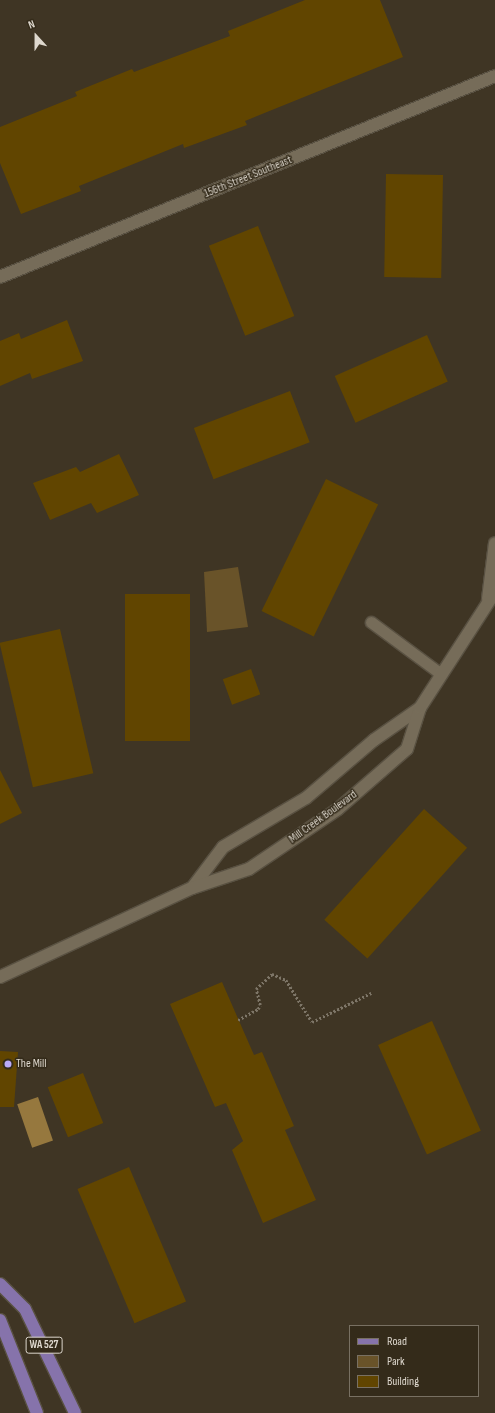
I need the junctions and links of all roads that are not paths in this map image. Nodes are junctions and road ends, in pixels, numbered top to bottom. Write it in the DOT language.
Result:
graph roads {
  1 [pos="495,76"];
  2 [pos="0,277"];
  3 [pos="495,543"];
  4 [pos="492,596"];
  5 [pos="371,622"];
  6 [pos="441,674"];
  7 [pos="420,708"];
  8 [pos="192,888"];
  9 [pos="0,977"];
  10 [pos="0,1284"];
  11 [pos="0,1320"];
  12 [pos="37,1413"];
  13 [pos="76,1413"];
  1 -- 2 [label="street, 156th Street Southeast"];
  3 -- 4 [label="street, Mill Creek Boulevard"];
  4 -- 6 [label="street, Mill Creek Boulevard"];
  5 -- 6 [label="lane"];
  6 -- 7 [label="street, Mill Creek Boulevard"];
  7 -- 8 [label="street, Mill Creek Boulevard"];
  7 -- 8 [label="street, Mill Creek Boulevard"];
  8 -- 9 [label="street, Mill Creek Boulevard"];
  10 -- 13 [label="main road, WA 527"];
  11 -- 12 [label="main road, WA 527"];
}
